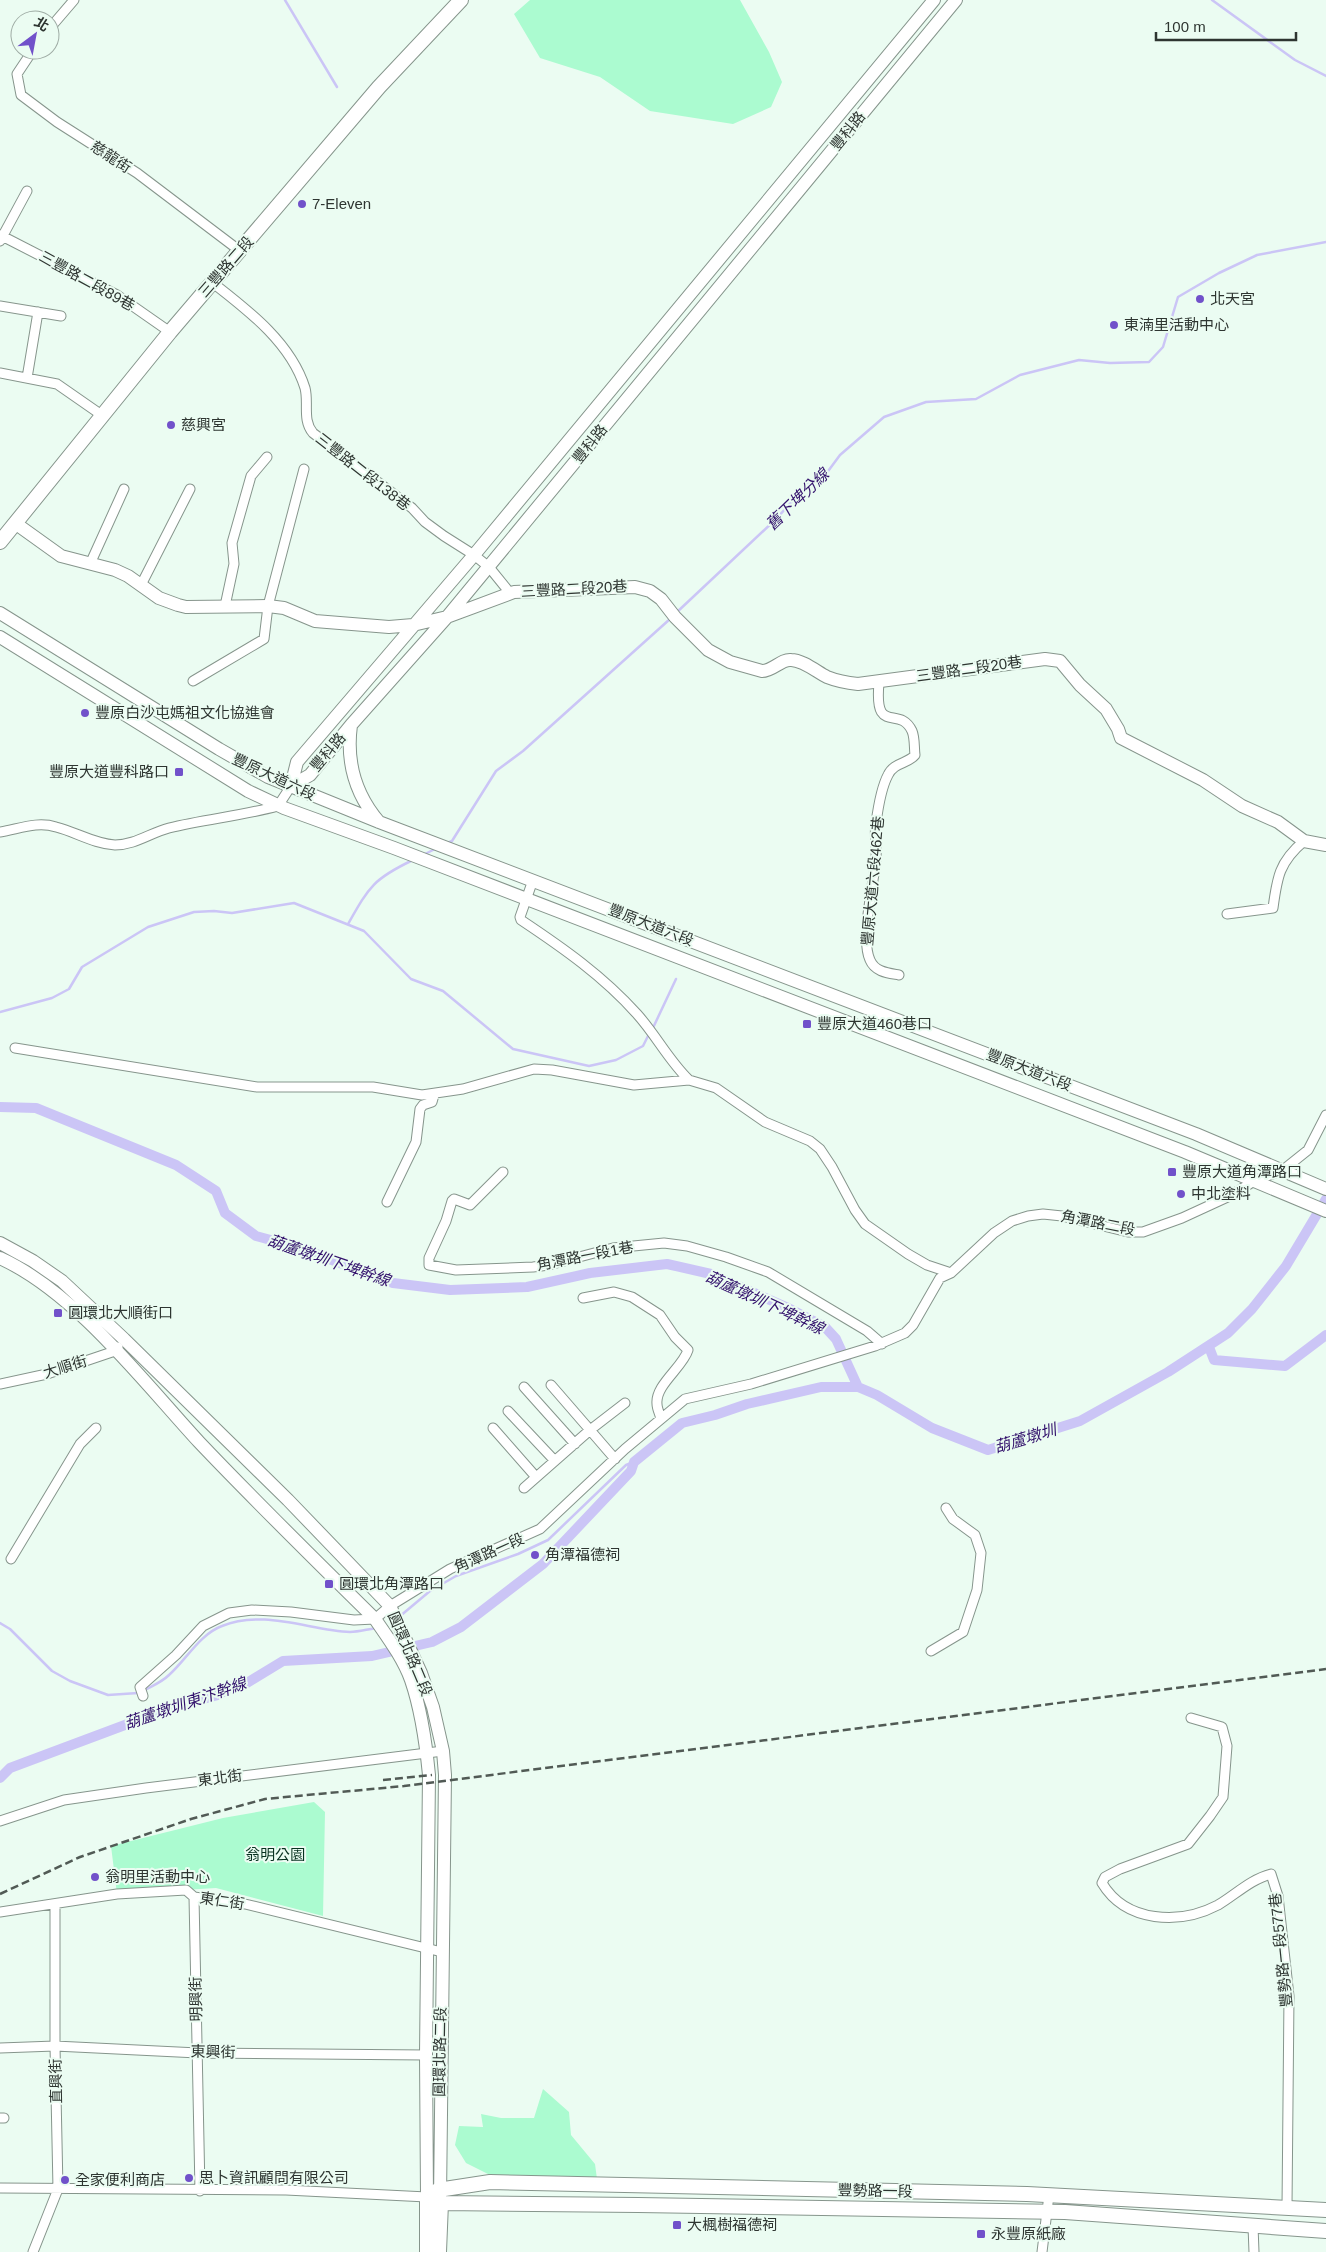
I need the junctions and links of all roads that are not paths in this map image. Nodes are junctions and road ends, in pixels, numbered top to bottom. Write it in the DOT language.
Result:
graph roads {
  1 [pos="74,0"];
  2 [pos="461,0"];
  3 [pos="934,0"];
  4 [pos="956,0"];
  5 [pos="60,16"];
  6 [pos="26,60"];
  7 [pos="27,190"];
  8 [pos="1,237"];
  9 [pos="240,251"];
  10 [pos="213,283"];
  11 [pos="0,306"];
  12 [pos="38,312"];
  13 [pos="61,316"];
  14 [pos="170,332"];
  15 [pos="0,373"];
  16 [pos="27,378"];
  17 [pos="103,416"];
  18 [pos="267,457"];
  19 [pos="304,469"];
  20 [pos="124,489"];
  21 [pos="190,489"];
  22 [pos="15,523"];
  23 [pos="0,542"];
  24 [pos="474,555"];
  25 [pos="90,564"];
  26 [pos="489,567"];
  27 [pos="141,585"];
  28 [pos="510,593"];
  29 [pos="225,606"];
  30 [pos="268,606"];
  31 [pos="0,613"];
  32 [pos="447,617"];
  33 [pos="413,625"];
  34 [pos="0,637"];
  35 [pos="193,680"];
  36 [pos="879,683"];
  37 [pos="351,725"];
  38 [pos="291,786"];
  39 [pos="278,806"];
  40 [pos="379,822"];
  41 [pos="0,832"];
  42 [pos="1304,841"];
  43 [pos="1326,845"];
  44 [pos="533,880"];
  45 [pos="526,899"];
  46 [pos="1227,914"];
  47 [pos="899,975"];
  48 [pos="15,1048"];
  49 [pos="689,1080"];
  50 [pos="434,1095"];
  51 [pos="1326,1115"];
  52 [pos="1283,1170"];
  53 [pos="503,1172"];
  54 [pos="1254,1181"];
  55 [pos="1326,1189"];
  56 [pos="387,1202"];
  57 [pos="1326,1211"];
  58 [pos="0,1243"];
  59 [pos="0,1258"];
  60 [pos="950,1273"];
  61 [pos="583,1298"];
  62 [pos="124,1339"];
  63 [pos="878,1345"];
  64 [pos="116,1351"];
  65 [pos="824,1360"];
  66 [pos="0,1384"];
  67 [pos="551,1385"];
  68 [pos="524,1387"];
  69 [pos="625,1403"];
  70 [pos="508,1411"];
  71 [pos="662,1419"];
  72 [pos="96,1428"];
  73 [pos="493,1428"];
  74 [pos="590,1430"];
  75 [pos="575,1444"];
  76 [pos="615,1459"];
  77 [pos="555,1461"];
  78 [pos="536,1477"];
  79 [pos="524,1488"];
  80 [pos="946,1508"];
  81 [pos="10,1558"];
  82 [pos="390,1606"];
  83 [pos="375,1619"];
  84 [pos="931,1650"];
  85 [pos="416,1676"];
  86 [pos="141,1691"];
  87 [pos="1191,1718"];
  88 [pos="443,1751"];
  89 [pos="427,1753"];
  90 [pos="0,1820"];
  91 [pos="194,1897"];
  92 [pos="55,1905"];
  93 [pos="0,1912"];
  94 [pos="427,1948"];
  95 [pos="442,1952"];
  96 [pos="55,2046"];
  97 [pos="0,2048"];
  98 [pos="198,2053"];
  99 [pos="426,2055"];
  100 [pos="0,2188"];
  101 [pos="58,2188"];
  102 [pos="200,2191"];
  103 [pos="1048,2195"];
  104 [pos="435,2197"];
  105 [pos="1287,2207"];
  106 [pos="1326,2210"];
  107 [pos="1048,2213"];
  108 [pos="1253,2226"];
  109 [pos="1326,2231"];
  110 [pos="32,2252"];
  111 [pos="427,2252"];
  112 [pos="439,2252"];
  113 [pos="1042,2252"];
  114 [pos="1254,2252"];
  1 -- 5 [label="street"];
  2 -- 9 [label="main road, 三豐路二段"];
  3 -- 24 [label="street, 豐科路"];
  4 -- 26 [label="street, 豐科路"];
  6 -- 9 [label="street, 慈龍街"];
  7 -- 8 [label="street"];
  8 -- 14 [label="street, 三豐路二段89巷"];
  9 -- 10 [label="main road, 三豐路二段"];
  10 -- 14 [label="main road, 三豐路二段"];
  10 -- 24 [label="street, 三豐路二段138巷"];
  11 -- 12 [label="street"];
  12 -- 13 [label="street"];
  12 -- 16 [label="street"];
  14 -- 17 [label="main road, 三豐路二段"];
  15 -- 16 [label="street"];
  16 -- 17 [label="street"];
  17 -- 22 [label="main road, 三豐路二段"];
  18 -- 29 [label="street"];
  19 -- 30 [label="street"];
  20 -- 25 [label="street"];
  21 -- 27 [label="street"];
  22 -- 23 [label="main road, 三豐路二段"];
  22 -- 25 [label="street, 三豐路二段20巷"];
  24 -- 26 [label="street, 三豐路二段138巷"];
  24 -- 33 [label="street, 豐科路"];
  25 -- 27 [label="street, 三豐路二段20巷"];
  26 -- 28 [label="street, 三豐路二段138巷"];
  26 -- 32 [label="street, 豐科路"];
  27 -- 29 [label="street, 三豐路二段20巷"];
  28 -- 32 [label="street, 三豐路二段20巷"];
  28 -- 36 [label="street, 三豐路二段20巷"];
  29 -- 30 [label="street, 三豐路二段20巷"];
  30 -- 33 [label="street, 三豐路二段20巷"];
  30 -- 35 [label="street"];
  31 -- 38 [label="street, 豐原大道六段"];
  32 -- 33 [label="street, 三豐路二段20巷"];
  32 -- 37 [label="street, 豐科路"];
  33 -- 38 [label="street, 豐科路"];
  34 -- 39 [label="street, 豐原大道六段"];
  36 -- 42 [label="street, 三豐路二段20巷"];
  36 -- 47 [label="street, 豐原大道六段462巷"];
  37 -- 38 [label="street, 豐科路"];
  37 -- 40 [label="street"];
  38 -- 39 [label="street"];
  38 -- 40 [label="street, 豐原大道六段"];
  39 -- 41 [label="street"];
  39 -- 45 [label="street, 豐原大道六段"];
  40 -- 44 [label="street, 豐原大道六段"];
  42 -- 43 [label="street, 三豐路二段20巷"];
  42 -- 46 [label="street"];
  44 -- 45 [label="street"];
  44 -- 52 [label="street, 豐原大道六段"];
  45 -- 49 [label="street"];
  45 -- 54 [label="street, 豐原大道六段"];
  48 -- 50 [label="street"];
  49 -- 50 [label="street"];
  49 -- 60 [label="street"];
  50 -- 56 [label="street"];
  51 -- 52 [label="street, 角潭路二段"];
  52 -- 54 [label="street, 角潭路二段"];
  52 -- 55 [label="street, 豐原大道六段"];
  53 -- 63 [label="street, 角潭路一段1巷"];
  54 -- 57 [label="street, 豐原大道六段"];
  54 -- 60 [label="street, 角潭路二段"];
  58 -- 62 [label="street, 圓環北路二段"];
  59 -- 64 [label="street, 圓環北路二段"];
  60 -- 63 [label="street, 角潭路二段"];
  61 -- 71 [label="street"];
  62 -- 64 [label="street"];
  62 -- 82 [label="street, 圓環北路二段"];
  63 -- 65 [label="street, 角潭路二段"];
  64 -- 66 [label="street, 大順街"];
  64 -- 83 [label="street, 圓環北路二段"];
  65 -- 71 [label="street, 角潭路一段"];
  67 -- 74 [label="street"];
  68 -- 75 [label="street"];
  69 -- 74 [label="street"];
  70 -- 77 [label="street"];
  71 -- 76 [label="street, 角潭路一段"];
  72 -- 81 [label="street"];
  73 -- 78 [label="street"];
  74 -- 75 [label="street"];
  74 -- 76 [label="street"];
  75 -- 77 [label="street"];
  76 -- 82 [label="street, 角潭路一段"];
  77 -- 78 [label="street"];
  78 -- 79 [label="street"];
  80 -- 84 [label="street"];
  82 -- 83 [label="street, 角潭路一段"];
  82 -- 85 [label="street, 圓環北路二段"];
  83 -- 85 [label="street, 圓環北路二段"];
  83 -- 86 [label="street"];
  85 -- 88 [label="street, 圓環北路二段"];
  85 -- 89 [label="street, 圓環北路二段"];
  87 -- 105 [label="street, 豐勢路一段577巷"];
  88 -- 89 [label="street, 東北街"];
  88 -- 95 [label="street, 圓環北路二段"];
  89 -- 90 [label="street, 東北街"];
  89 -- 94 [label="street, 圓環北路二段"];
  91 -- 92 [label="street, 東仁街"];
  91 -- 94 [label="street, 東仁街"];
  91 -- 98 [label="street, 明興街"];
  92 -- 93 [label="street, 東仁街"];
  92 -- 96 [label="street, 直興街"];
  94 -- 95 [label="street, 東仁街"];
  94 -- 99 [label="street, 圓環北路二段"];
  95 -- 104 [label="street, 圓環北路二段"];
  96 -- 97 [label="street, 東興街"];
  96 -- 98 [label="street, 東興街"];
  96 -- 101 [label="street, 直興街"];
  98 -- 99 [label="street, 東興街"];
  98 -- 102 [label="street, 明興街"];
  99 -- 104 [label="street, 圓環北路二段"];
  100 -- 101 [label="street, 豐勢路一段"];
  101 -- 102 [label="street, 豐勢路一段"];
  101 -- 110 [label="street, 直興街"];
  102 -- 104 [label="street, 豐勢路一段"];
  103 -- 104 [label="main road, 豐勢路一段"];
  103 -- 105 [label="main road, 豐勢路一段"];
  103 -- 107 [label="street"];
  104 -- 107 [label="main road, 豐勢路一段"];
  104 -- 111 [label="main road"];
  104 -- 112 [label="main road"];
  105 -- 106 [label="main road, 豐勢路一段"];
  107 -- 108 [label="main road, 豐勢路一段"];
  107 -- 113 [label="street"];
  108 -- 109 [label="main road, 豐勢路一段"];
  108 -- 114 [label="street"];
}
